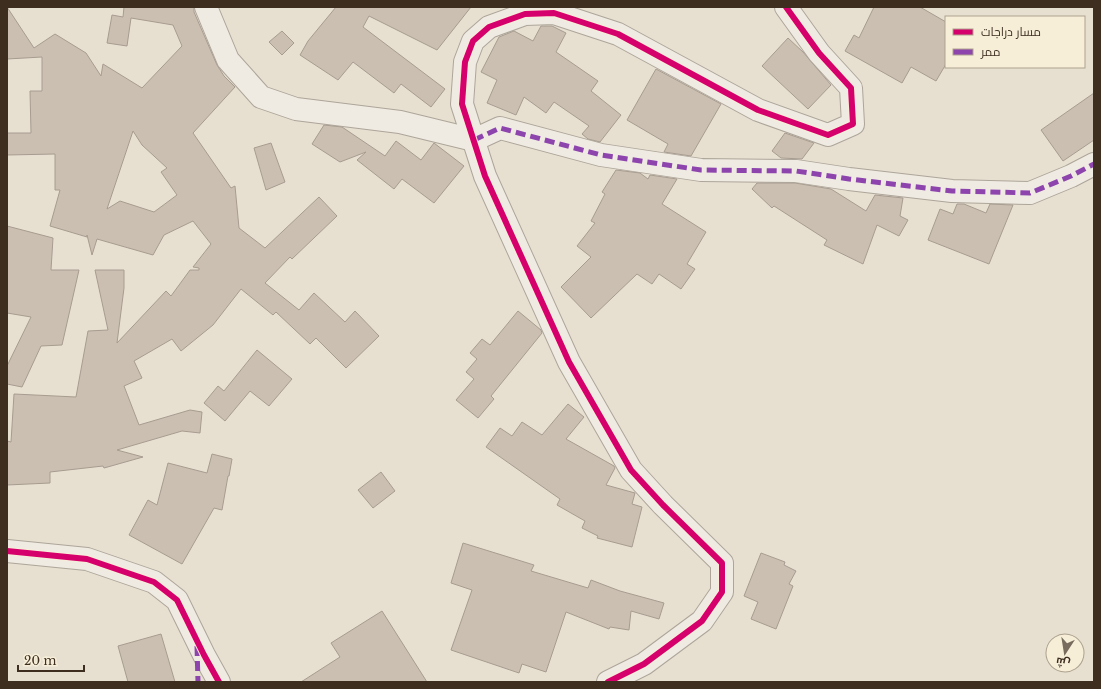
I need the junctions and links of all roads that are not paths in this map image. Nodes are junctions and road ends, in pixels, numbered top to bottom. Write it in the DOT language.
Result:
graph roads {
  1 [pos="206,7"];
  2 [pos="786,7"];
  3 [pos="474,140"];
  4 [pos="1094,164"];
  5 [pos="7,551"];
  6 [pos="219,682"];
  7 [pos="608,682"];
  1 -- 3 [label="street"];
  2 -- 3 [label="street"];
  3 -- 4 [label="street"];
  3 -- 7 [label="street"];
  5 -- 6 [label="street"];
}
